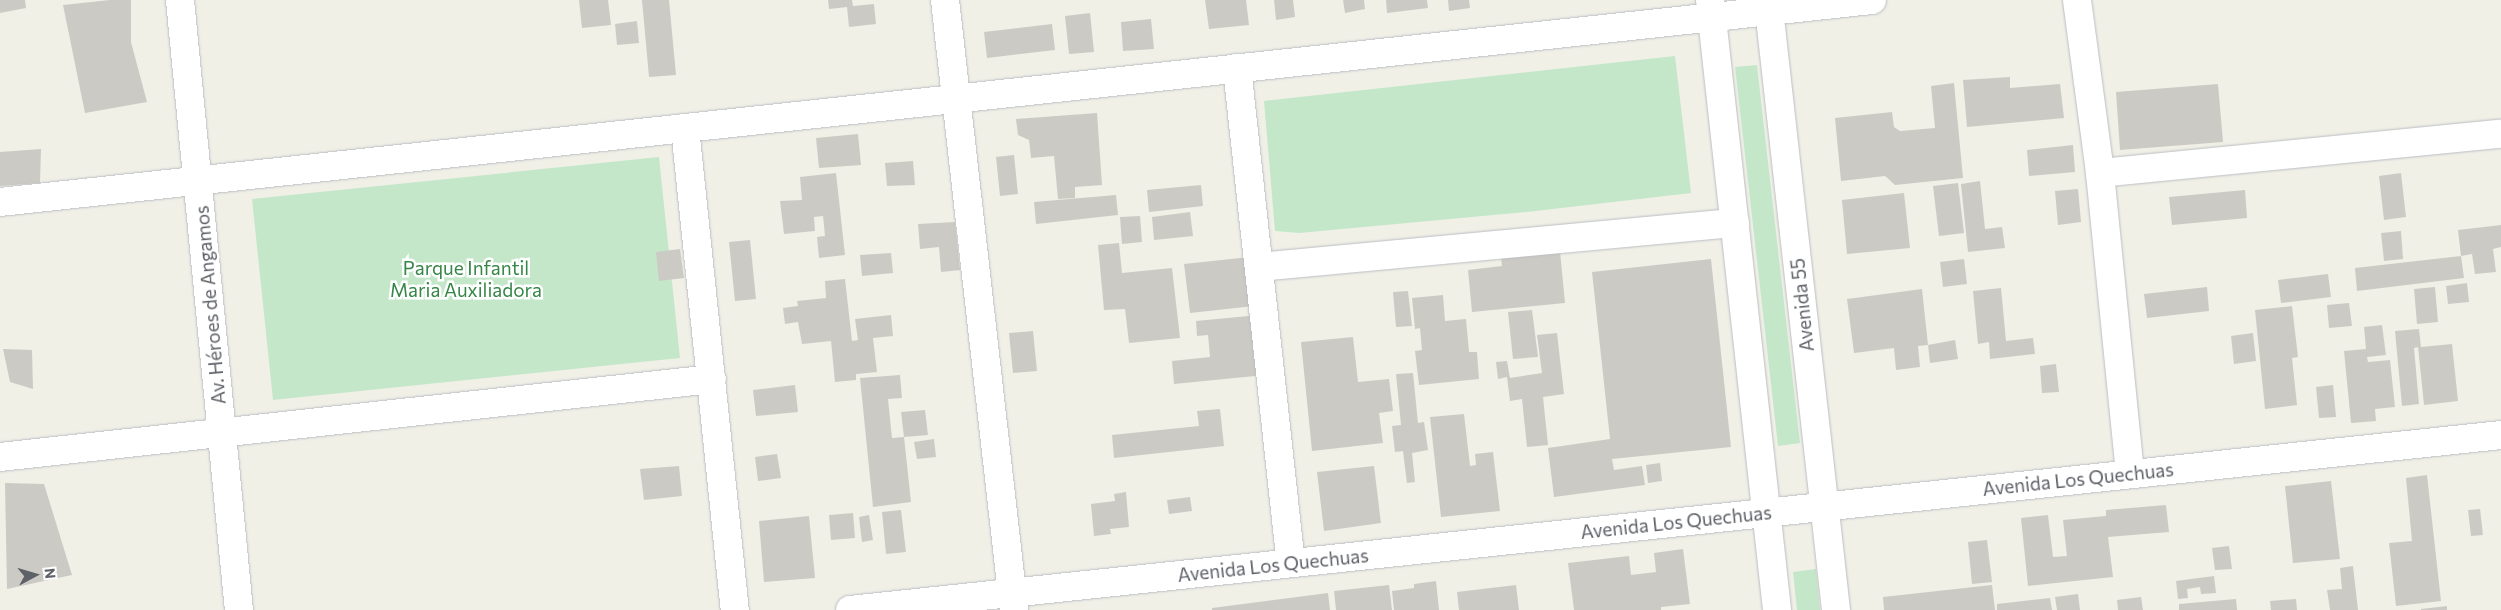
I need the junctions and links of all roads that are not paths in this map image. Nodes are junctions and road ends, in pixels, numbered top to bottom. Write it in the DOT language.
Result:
graph roads {
  1 [pos="180,0"];
  2 [pos="945,0"];
  3 [pos="1872,0"];
  4 [pos="2078,0"];
  5 [pos="1769,6"];
  6 [pos="1711,9"];
  7 [pos="1237,68"];
  8 [pos="955,97"];
  9 [pos="684,128"];
  10 [pos="2501,134"];
  11 [pos="2100,173"];
  12 [pos="199,179"];
  13 [pos="0,202"];
  14 [pos="1735,223"];
  15 [pos="1260,267"];
  16 [pos="712,379"];
  17 [pos="221,432"];
  18 [pos="2501,435"];
  19 [pos="0,457"];
  20 [pos="2130,474"];
  21 [pos="1825,505"];
  22 [pos="1768,513"];
  23 [pos="1291,562"];
  24 [pos="1013,601"];
  25 [pos="239,610"];
  26 [pos="735,610"];
  27 [pos="850,610"];
  28 [pos="1778,610"];
  29 [pos="1836,610"];
  1 -- 12 [label="street, Av. Héroes de Angamos"];
  2 -- 8 [label="street"];
  3 -- 5 [label="street"];
  4 -- 11 [label="street"];
  5 -- 6 [label="street"];
  5 -- 21 [label="street, Avenida 55"];
  6 -- 7 [label="street"];
  6 -- 14 [label="street"];
  7 -- 8 [label="street"];
  7 -- 15 [label="street"];
  8 -- 9 [label="street"];
  8 -- 24 [label="street"];
  9 -- 12 [label="street"];
  9 -- 16 [label="street"];
  10 -- 11 [label="street"];
  11 -- 20 [label="street"];
  12 -- 13 [label="street"];
  12 -- 17 [label="street, Av. Héroes de Angamos"];
  14 -- 15 [label="street"];
  14 -- 22 [label="street"];
  15 -- 23 [label="street"];
  16 -- 17 [label="street"];
  16 -- 26 [label="street"];
  17 -- 19 [label="street"];
  17 -- 25 [label="street, Av. Héroes de Angamos"];
  18 -- 20 [label="street, Avenida Los Quechuas"];
  20 -- 21 [label="street, Avenida Los Quechuas"];
  21 -- 22 [label="street, Avenida Los Quechuas"];
  21 -- 29 [label="street, Avenida 55"];
  22 -- 23 [label="street, Avenida Los Quechuas"];
  22 -- 28 [label="street"];
  23 -- 24 [label="street, Avenida Los Quechuas"];
  24 -- 27 [label="street, Avenida Los Quechuas"];
}
